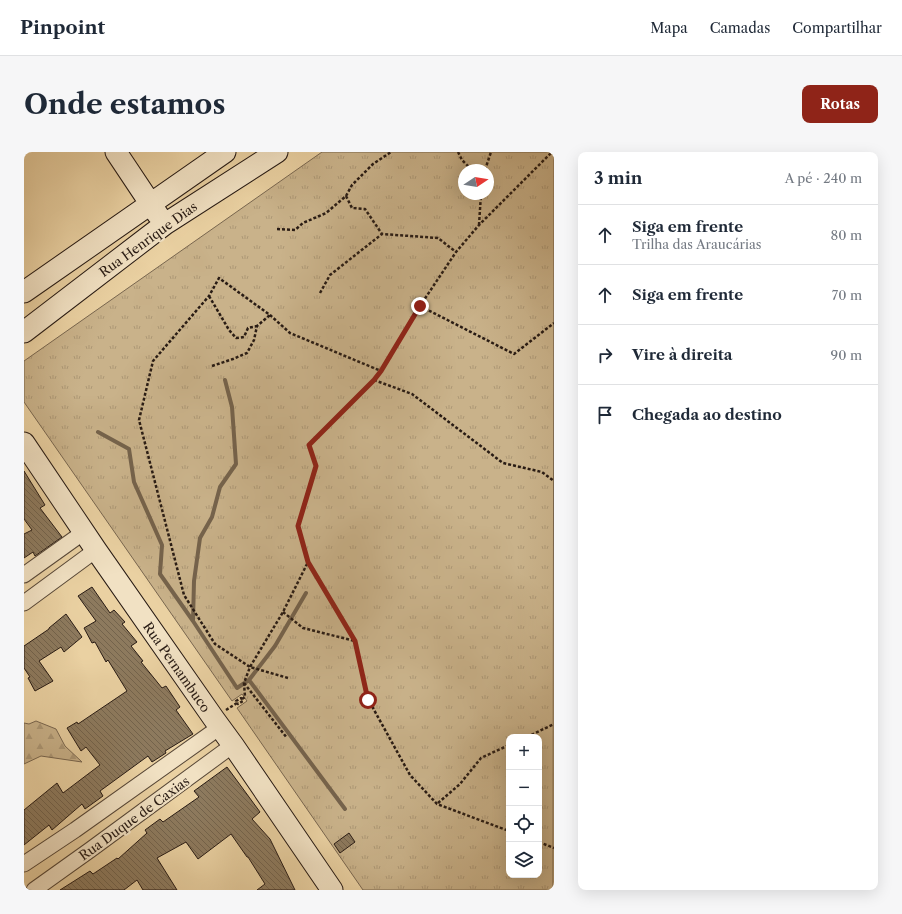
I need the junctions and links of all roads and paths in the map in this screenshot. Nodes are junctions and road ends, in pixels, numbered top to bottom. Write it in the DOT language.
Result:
graph roads {
  1 [pos="116,152"];
  2 [pos="225,152"];
  3 [pos="277,152"];
  4 [pos="391,152"];
  5 [pos="458,152"];
  6 [pos="491,152"];
  7 [pos="552,152"];
  8 [pos="466,164"];
  9 [pos="487,164"];
  10 [pos="346,196"];
  11 [pos="481,200"];
  12 [pos="150,204"];
  13 [pos="165,224"];
  14 [pos="479,225"];
  15 [pos="277,229"];
  16 [pos="382,234"];
  17 [pos="456,252"];
  18 [pos="24,292"];
  19 [pos="320,293"];
  20 [pos="209,296"];
  21 [pos="420,306"];
  22 [pos="270,315"];
  23 [pos="554,323"];
  24 [pos="257,326"];
  25 [pos="24,332"];
  26 [pos="212,366"];
  27 [pos="381,371"];
  28 [pos="374,380"];
  29 [pos="24,443"];
  30 [pos="554,481"];
  31 [pos="84,532"];
  32 [pos="96,550"];
  33 [pos="308,562"];
  34 [pos="24,575"];
  35 [pos="24,603"];
  36 [pos="283,612"];
  37 [pos="355,641"];
  38 [pos="250,667"];
  39 [pos="288,678"];
  40 [pos="244,683"];
  41 [pos="242,699"];
  42 [pos="554,724"];
  43 [pos="220,727"];
  44 [pos="533,734"];
  45 [pos="287,738"];
  46 [pos="233,745"];
  47 [pos="506,746"];
  48 [pos="437,804"];
  49 [pos="75,830"];
  50 [pos="506,830"];
  51 [pos="542,843"];
  52 [pos="554,848"];
  53 [pos="90,850"];
  54 [pos="24,864"];
  55 [pos="34,890"];
  56 [pos="332,890"];
  1 -- 12 [label="street"];
  2 -- 12 [label="street, Rua Henrique Dias"];
  3 -- 13 [label="street, Rua Henrique Dias"];
  4 -- 10 [label="path"];
  5 -- 8 [label="path"];
  6 -- 9 [label="path"];
  7 -- 14 [label="path"];
  10 -- 15 [label="path"];
  10 -- 16 [label="path"];
  11 -- 14 [label="path"];
  12 -- 13 [label="street"];
  12 -- 18 [label="street, Rua Henrique Dias"];
  13 -- 25 [label="street, Rua Henrique Dias"];
  14 -- 17 [label="path"];
  16 -- 17 [label="path"];
  16 -- 19 [label="path"];
  17 -- 21 [label="path"];
  20 -- 22 [label="path"];
  20 -- 24 [label="path"];
  20 -- 38 [label="path"];
  21 -- 23 [label="path"];
  21 -- 27 [label="path"];
  22 -- 24 [label="path"];
  22 -- 27 [label="path"];
  24 -- 26 [label="path"];
  27 -- 28 [label="path"];
  28 -- 30 [label="path"];
  28 -- 33 [label="path"];
  29 -- 31 [label="street, Rua Pernambuco"];
  31 -- 32 [label="street, Rua Pernambuco"];
  31 -- 34 [label="street"];
  32 -- 35 [label="street"];
  32 -- 43 [label="street, Rua Pernambuco"];
  33 -- 36 [label="path"];
  33 -- 37 [label="path"];
  36 -- 37 [label="path"];
  36 -- 38 [label="path"];
  37 -- 48 [label="path"];
  38 -- 39 [label="path"];
  38 -- 40 [label="path"];
  40 -- 41 [label="path"];
  40 -- 45 [label="path"];
  42 -- 44 [label="path"];
  43 -- 46 [label="street, Rua Pernambuco"];
  43 -- 49 [label="street, Rua Duque de Caxias"];
  46 -- 53 [label="street, Rua Duque de Caxias"];
  46 -- 56 [label="street, Rua Pernambuco"];
  47 -- 48 [label="path"];
  48 -- 50 [label="path"];
  49 -- 53 [label="street"];
  49 -- 54 [label="street, Rua Duque de Caxias"];
  51 -- 52 [label="path"];
  53 -- 55 [label="street, Rua Duque de Caxias"];
}
